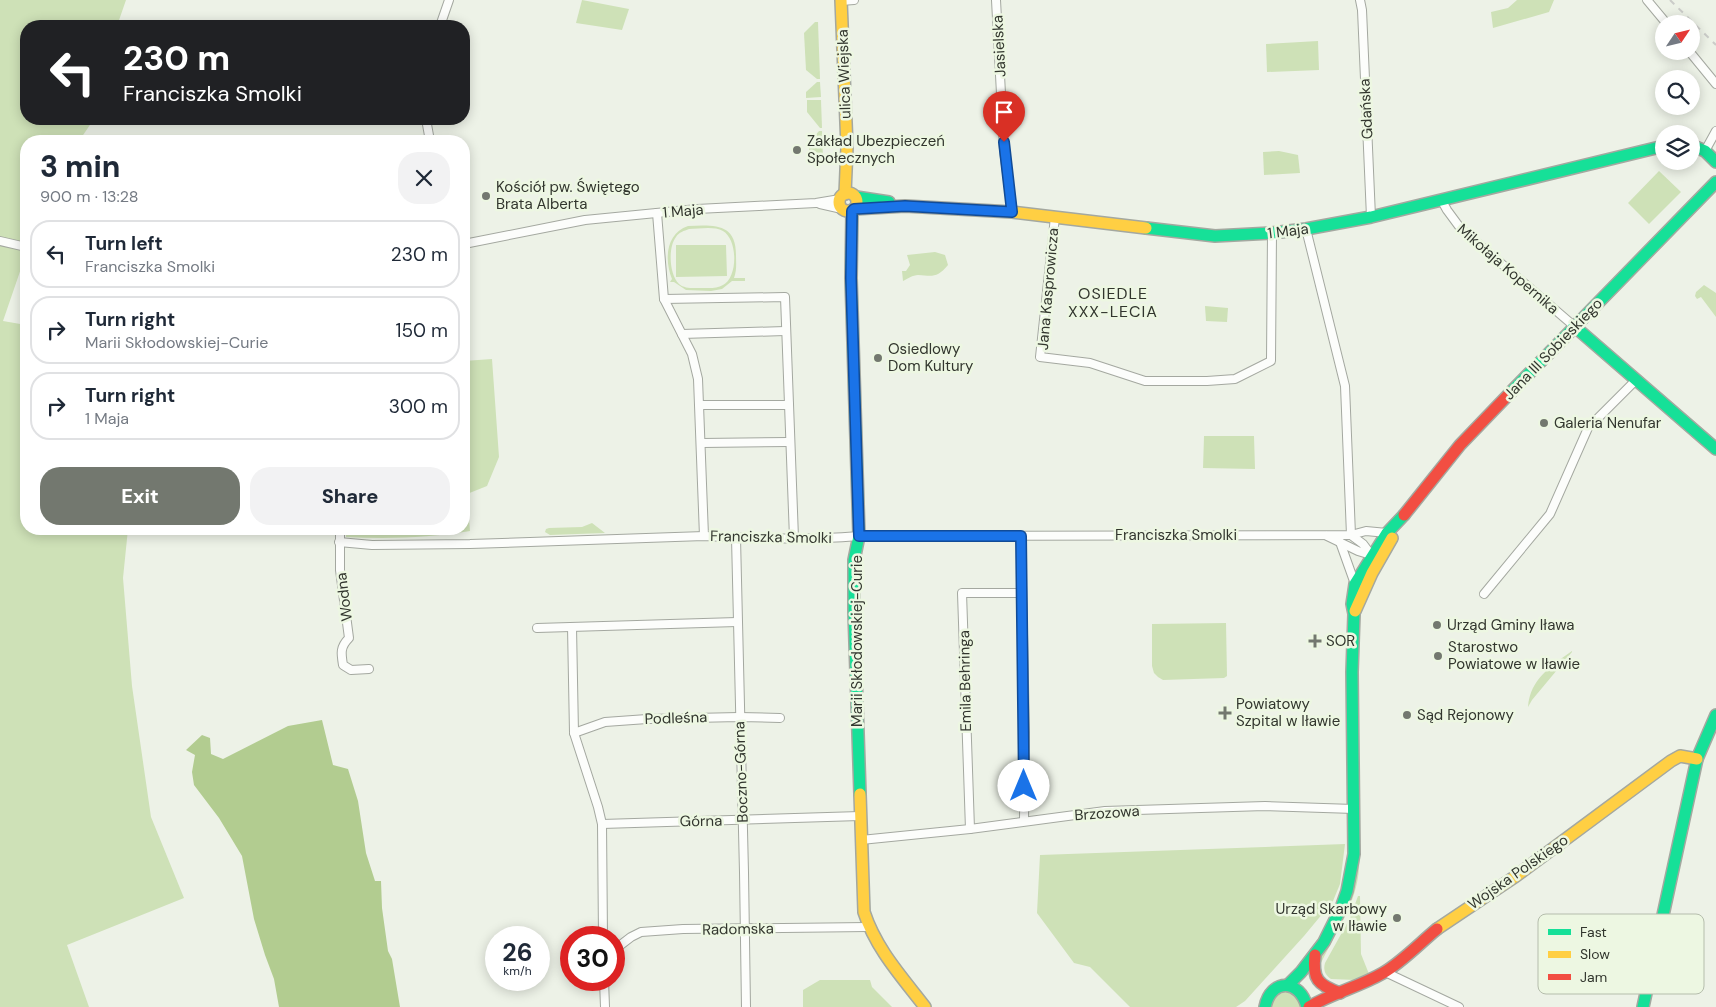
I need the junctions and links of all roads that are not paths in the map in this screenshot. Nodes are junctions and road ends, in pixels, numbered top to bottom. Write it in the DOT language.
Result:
graph roads {
  1 [pos="450,0"];
  2 [pos="841,0"];
  3 [pos="854,0"];
  4 [pos="996,0"];
  5 [pos="1360,0"];
  6 [pos="1647,0"];
  7 [pos="1660,15"];
  8 [pos="442,20"];
  9 [pos="1696,60"];
  10 [pos="1716,84"];
  11 [pos="1716,132"];
  12 [pos="1655,148"];
  13 [pos="1700,149"];
  14 [pos="1705,151"];
  15 [pos="1716,162"];
  16 [pos="1716,182"];
  17 [pos="1442,201"];
  18 [pos="849,203"];
  19 [pos="1012,212"];
  20 [pos="657,213"];
  21 [pos="1055,217"];
  22 [pos="1371,217"];
  23 [pos="1306,229"];
  24 [pos="1272,233"];
  25 [pos="0,241"];
  26 [pos="470,243"];
  27 [pos="20,245"];
  28 [pos="664,299"];
  29 [pos="1574,326"];
  30 [pos="785,331"];
  31 [pos="682,334"];
  32 [pos="1636,380"];
  33 [pos="700,405"];
  34 [pos="789,405"];
  35 [pos="790,442"];
  36 [pos="702,443"];
  37 [pos="1716,449"];
  38 [pos="1398,523"];
  39 [pos="1387,534"];
  40 [pos="340,535"];
  41 [pos="1324,535"];
  42 [pos="1351,535"];
  43 [pos="704,536"];
  44 [pos="859,536"];
  45 [pos="1021,536"];
  46 [pos="736,538"];
  47 [pos="794,538"];
  48 [pos="339,542"];
  49 [pos="1340,542"];
  50 [pos="1375,558"];
  51 [pos="1355,584"];
  52 [pos="1022,593"];
  53 [pos="1484,594"];
  54 [pos="1354,614"];
  55 [pos="737,622"];
  56 [pos="572,627"];
  57 [pos="537,628"];
  58 [pos="369,669"];
  59 [pos="1716,715"];
  60 [pos="739,717"];
  61 [pos="780,718"];
  62 [pos="574,733"];
  63 [pos="1697,759"];
  64 [pos="1354,809"];
  65 [pos="860,816"];
  66 [pos="743,820"];
  67 [pos="1024,821"];
  68 [pos="602,824"];
  69 [pos="970,829"];
  70 [pos="861,840"];
  71 [pos="1663,914"];
  72 [pos="603,926"];
  73 [pos="868,927"];
  74 [pos="745,929"];
  75 [pos="625,942"];
  76 [pos="1316,953"];
  77 [pos="1385,972"];
  78 [pos="1288,985"];
  79 [pos="912,989"];
  80 [pos="604,991"];
  81 [pos="1340,993"];
  82 [pos="1646,994"];
  83 [pos="1305,1001"];
  84 [pos="605,1007"];
  85 [pos="746,1007"];
  86 [pos="925,1007"];
  87 [pos="936,1007"];
  88 [pos="1265,1007"];
  89 [pos="1459,1007"];
  90 [pos="1643,1007"];
  1 -- 8 [label="street"];
  2 -- 3 [label="street"];
  2 -- 18 [label="street, ulica Wiejska"];
  4 -- 19 [label="street, Jasielska"];
  5 -- 22 [label="street, Gdańska"];
  6 -- 7 [label="street"];
  9 -- 10 [label="street"];
  11 -- 14 [label="street"];
  12 -- 17 [label="street, 1 Maja"];
  13 -- 14 [label="street"];
  14 -- 15 [label="street"];
  16 -- 29 [label="street, Jana III Sobieskiego"];
  17 -- 22 [label="street, 1 Maja"];
  17 -- 29 [label="street, Mikołaja Kopernika"];
  18 -- 19 [label="street, 1 Maja"];
  18 -- 20 [label="street, 1 Maja"];
  18 -- 44 [label="street, Marii Skłodowskiej-Curie"];
  19 -- 21 [label="street, 1 Maja"];
  20 -- 26 [label="street, 1 Maja"];
  20 -- 28 [label="street"];
  21 -- 24 [label="street, 1 Maja"];
  21 -- 24 [label="street, Jana Kasprowicza"];
  22 -- 23 [label="street, 1 Maja"];
  23 -- 24 [label="street, 1 Maja"];
  23 -- 42 [label="street"];
  25 -- 27 [label="street"];
  28 -- 30 [label="street"];
  28 -- 31 [label="street"];
  29 -- 32 [label="street, Mikołaja Kopernika"];
  29 -- 38 [label="street, Jana III Sobieskiego"];
  30 -- 31 [label="street"];
  30 -- 34 [label="street"];
  31 -- 33 [label="street"];
  32 -- 37 [label="street, Mikołaja Kopernika"];
  32 -- 53 [label="street"];
  33 -- 34 [label="street"];
  33 -- 36 [label="street"];
  34 -- 35 [label="street"];
  35 -- 36 [label="street"];
  35 -- 47 [label="street"];
  36 -- 43 [label="street"];
  38 -- 39 [label="street, Jana III Sobieskiego"];
  38 -- 50 [label="street, Jana III Sobieskiego"];
  39 -- 42 [label="street, Franciszka Smolki"];
  39 -- 50 [label="street, Jana III Sobieskiego"];
  40 -- 48 [label="street, Wodna"];
  41 -- 42 [label="street, Franciszka Smolki"];
  41 -- 45 [label="street, Franciszka Smolki"];
  41 -- 49 [label="street, Franciszka Smolki"];
  42 -- 50 [label="street"];
  43 -- 46 [label="street, Franciszka Smolki"];
  43 -- 48 [label="street, Franciszka Smolki"];
  44 -- 45 [label="street, Franciszka Smolki"];
  44 -- 47 [label="street, Franciszka Smolki"];
  44 -- 65 [label="street, Marii Skłodowskiej-Curie"];
  45 -- 52 [label="street"];
  46 -- 47 [label="street, Franciszka Smolki"];
  46 -- 55 [label="street, Boczno-Górna"];
  48 -- 58 [label="street, Wodna"];
  49 -- 50 [label="street, Franciszka Smolki"];
  49 -- 51 [label="street"];
  50 -- 51 [label="street"];
  50 -- 54 [label="street"];
  51 -- 54 [label="street"];
  52 -- 67 [label="street"];
  52 -- 69 [label="street, Emila Behringa"];
  54 -- 64 [label="street"];
  55 -- 56 [label="street"];
  55 -- 60 [label="street, Boczno-Górna"];
  56 -- 57 [label="street"];
  56 -- 62 [label="street"];
  59 -- 63 [label="street"];
  60 -- 61 [label="street, Podleśna"];
  60 -- 62 [label="street, Podleśna"];
  60 -- 66 [label="street, Boczno-Górna"];
  62 -- 68 [label="street"];
  63 -- 71 [label="street"];
  63 -- 77 [label="street, Wojska Polskiego"];
  64 -- 67 [label="street, Brzozowa"];
  64 -- 76 [label="street"];
  65 -- 66 [label="street, Górna"];
  65 -- 70 [label="street, Marii Skłodowskiej-Curie"];
  66 -- 68 [label="street, Górna"];
  66 -- 74 [label="street, Boczno-Górna"];
  67 -- 69 [label="street, Brzozowa"];
  68 -- 72 [label="street"];
  69 -- 70 [label="street, Brzozowa"];
  70 -- 73 [label="street, Marii Skłodowskiej-Curie"];
  73 -- 74 [label="street, Radomska"];
  73 -- 79 [label="street, Marii Skłodowskiej-Curie"];
  74 -- 75 [label="street, Radomska"];
  74 -- 85 [label="street, Boczno-Górna"];
  76 -- 78 [label="street"];
  76 -- 81 [label="street"];
  76 -- 83 [label="street"];
  77 -- 81 [label="street, Wojska Polskiego"];
  77 -- 89 [label="street"];
  78 -- 83 [label="street"];
  78 -- 88 [label="street"];
  79 -- 86 [label="street, Marii Skłodowskiej-Curie"];
  79 -- 87 [label="street, Marii Skłodowskiej-Curie"];
  80 -- 84 [label="street"];
  81 -- 83 [label="street, Wojska Polskiego"];
  82 -- 90 [label="street"];
}
